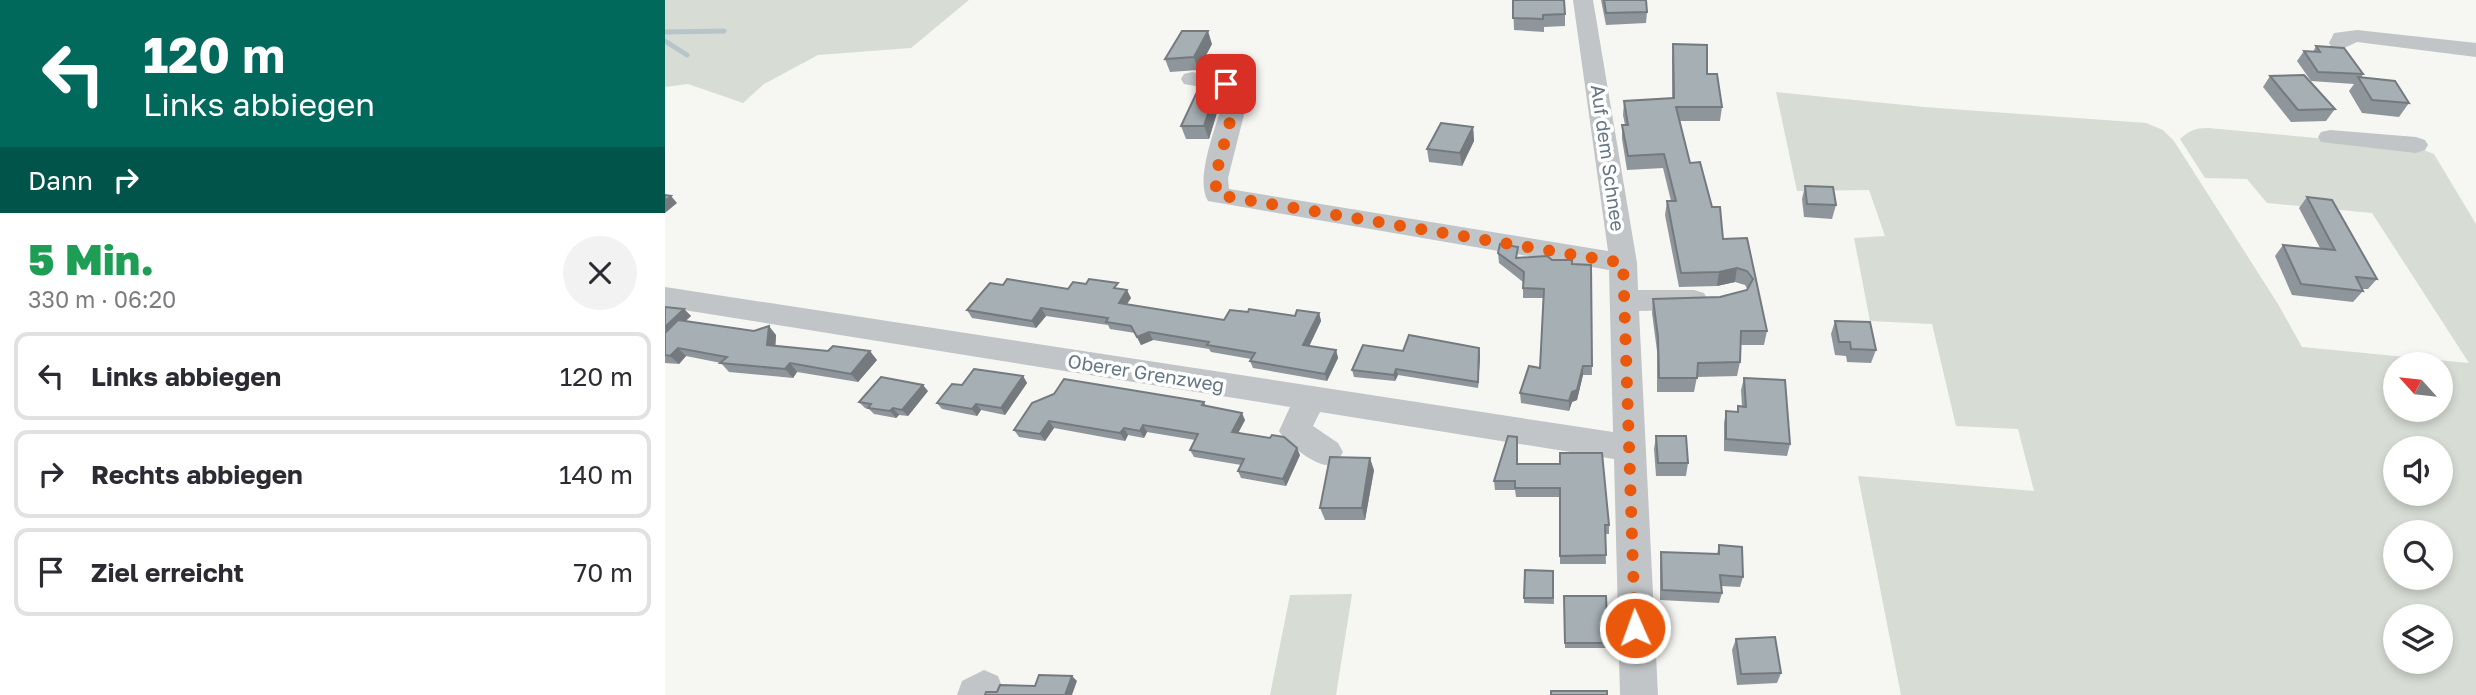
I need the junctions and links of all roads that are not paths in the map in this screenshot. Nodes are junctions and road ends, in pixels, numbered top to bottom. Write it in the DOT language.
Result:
graph roads {
  1 [pos="1583,0"];
  2 [pos="2340,43"];
  3 [pos="2476,50"];
  4 [pos="1192,79"];
  5 [pos="2330,137"];
  6 [pos="2416,145"];
  7 [pos="1623,263"];
  8 [pos="665,297"];
  9 [pos="1717,299"];
  10 [pos="1625,301"];
  11 [pos="1310,398"];
  12 [pos="1628,448"];
  13 [pos="1327,452"];
  14 [pos="1639,695"];
  1 -- 7 [label="street, Auf dem Schnee"];
  2 -- 3 [label="street"];
  4 -- 7 [label="street"];
  5 -- 6 [label="street"];
  7 -- 10 [label="street, Auf dem Schnee"];
  8 -- 11 [label="street, Oberer Grenzweg"];
  9 -- 10 [label="street"];
  10 -- 12 [label="street, Auf dem Schnee"];
  11 -- 12 [label="street, Oberer Grenzweg"];
  11 -- 13 [label="street"];
  12 -- 14 [label="street, Auf dem Schnee"];
}
